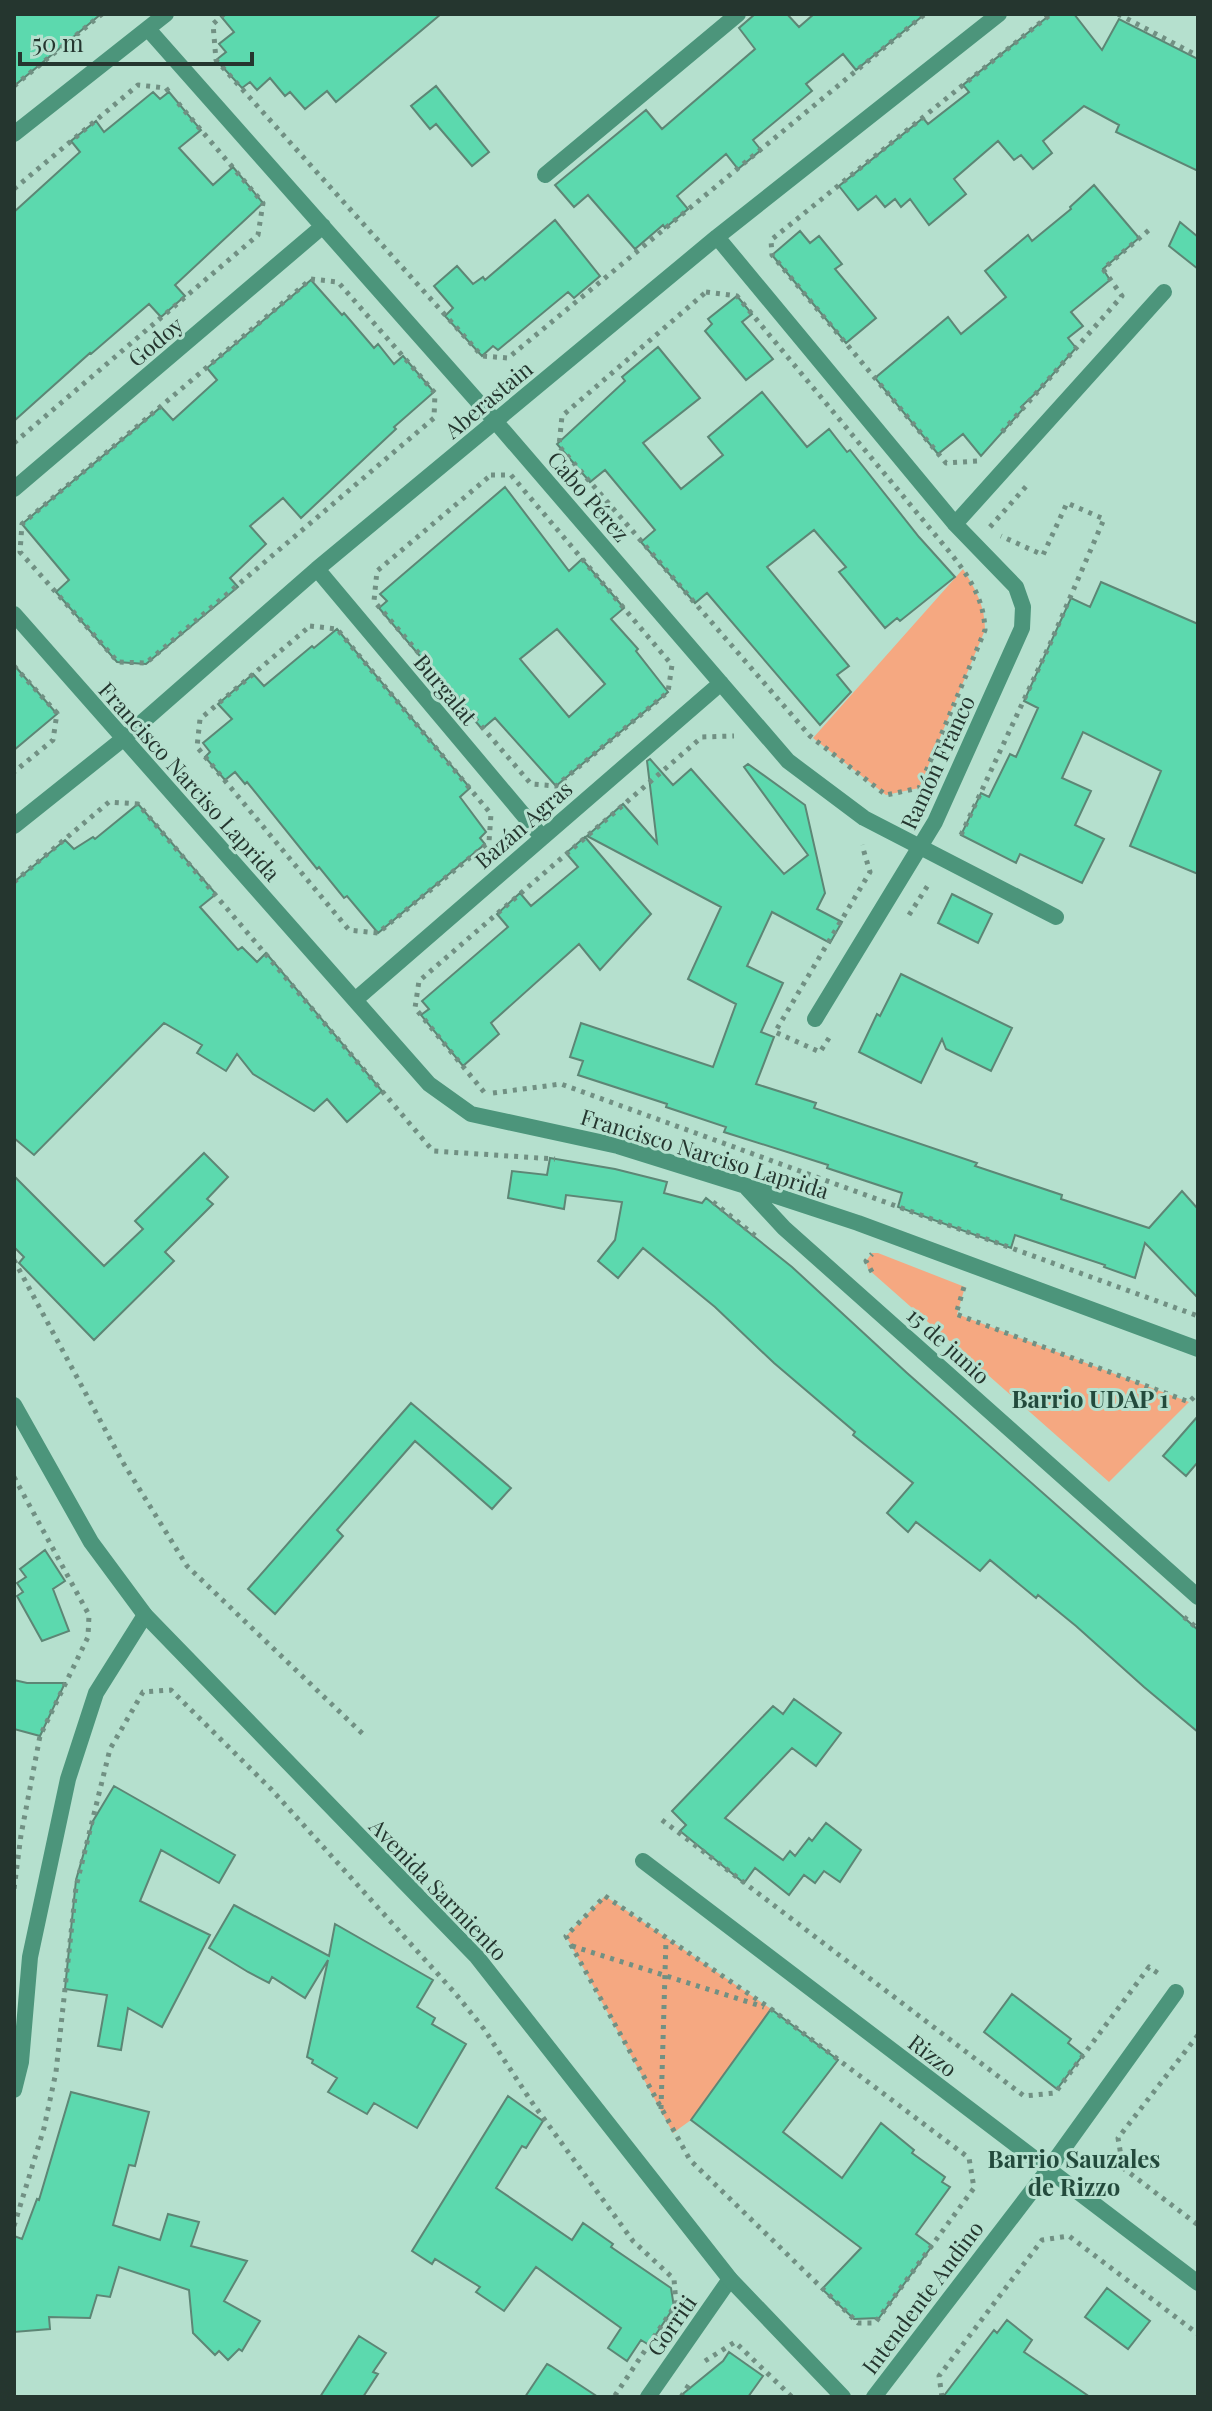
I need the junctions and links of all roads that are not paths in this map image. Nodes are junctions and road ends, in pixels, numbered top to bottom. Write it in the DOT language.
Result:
graph roads {
  1 [pos="166,14"];
  2 [pos="738,14"];
  3 [pos="999,14"];
  4 [pos="148,29"];
  5 [pos="14,134"];
  6 [pos="545,175"];
  7 [pos="323,226"];
  8 [pos="717,237"];
  9 [pos="1164,292"];
  10 [pos="495,421"];
  11 [pos="14,489"];
  12 [pos="955,524"];
  13 [pos="317,569"];
  14 [pos="14,614"];
  15 [pos="721,683"];
  16 [pos="123,739"];
  17 [pos="14,826"];
  18 [pos="542,837"];
  19 [pos="921,849"];
  20 [pos="1056,917"];
  21 [pos="355,1000"];
  22 [pos="815,1019"];
  23 [pos="746,1186"];
  24 [pos="1198,1349"];
  25 [pos="14,1405"];
  26 [pos="1198,1597"];
  27 [pos="145,1615"];
  28 [pos="643,1861"];
  29 [pos="22,1955"];
  30 [pos="1175,1988"];
  31 [pos="14,2090"];
  32 [pos="1048,2170"];
  33 [pos="730,2279"];
  34 [pos="1198,2283"];
  35 [pos="648,2397"];
  36 [pos="843,2397"];
  37 [pos="874,2397"];
  1 -- 4 [label="street"];
  2 -- 6 [label="street"];
  3 -- 8 [label="street, Aberastain"];
  4 -- 5 [label="street"];
  4 -- 7 [label="street, Cabo Pérez"];
  7 -- 10 [label="street, Cabo Pérez"];
  7 -- 11 [label="street, Godoy"];
  8 -- 10 [label="street, Aberastain"];
  8 -- 12 [label="street, Ramón Franco"];
  9 -- 12 [label="street"];
  10 -- 13 [label="street, Aberastain"];
  10 -- 15 [label="street, Cabo Pérez"];
  12 -- 19 [label="street, Ramón Franco"];
  13 -- 16 [label="street, Aberastain"];
  13 -- 18 [label="street, Burgalat"];
  14 -- 16 [label="street, Francisco Narciso Laprida"];
  15 -- 18 [label="street, Bazán Agras"];
  15 -- 19 [label="street, Cabo Pérez"];
  16 -- 17 [label="street, Aberastain"];
  16 -- 21 [label="street, Francisco Narciso Laprida"];
  18 -- 21 [label="street, Bazán Agras"];
  19 -- 20 [label="street, Cabo Pérez"];
  19 -- 22 [label="street, Ramón Franco"];
  21 -- 23 [label="street, Francisco Narciso Laprida"];
  23 -- 24 [label="street, Francisco Narciso Laprida"];
  23 -- 26 [label="street, 15 de junio"];
  25 -- 27 [label="street, Avenida Sarmiento"];
  27 -- 29 [label="street"];
  27 -- 33 [label="street, Avenida Sarmiento"];
  28 -- 32 [label="street, Rizzo"];
  29 -- 31 [label="street"];
  30 -- 32 [label="street, Intendente Andino"];
  32 -- 34 [label="street, Rizzo"];
  32 -- 37 [label="street, Intendente Andino"];
  33 -- 35 [label="street, Gorriti"];
  33 -- 36 [label="street, Avenida Sarmiento"];
}
